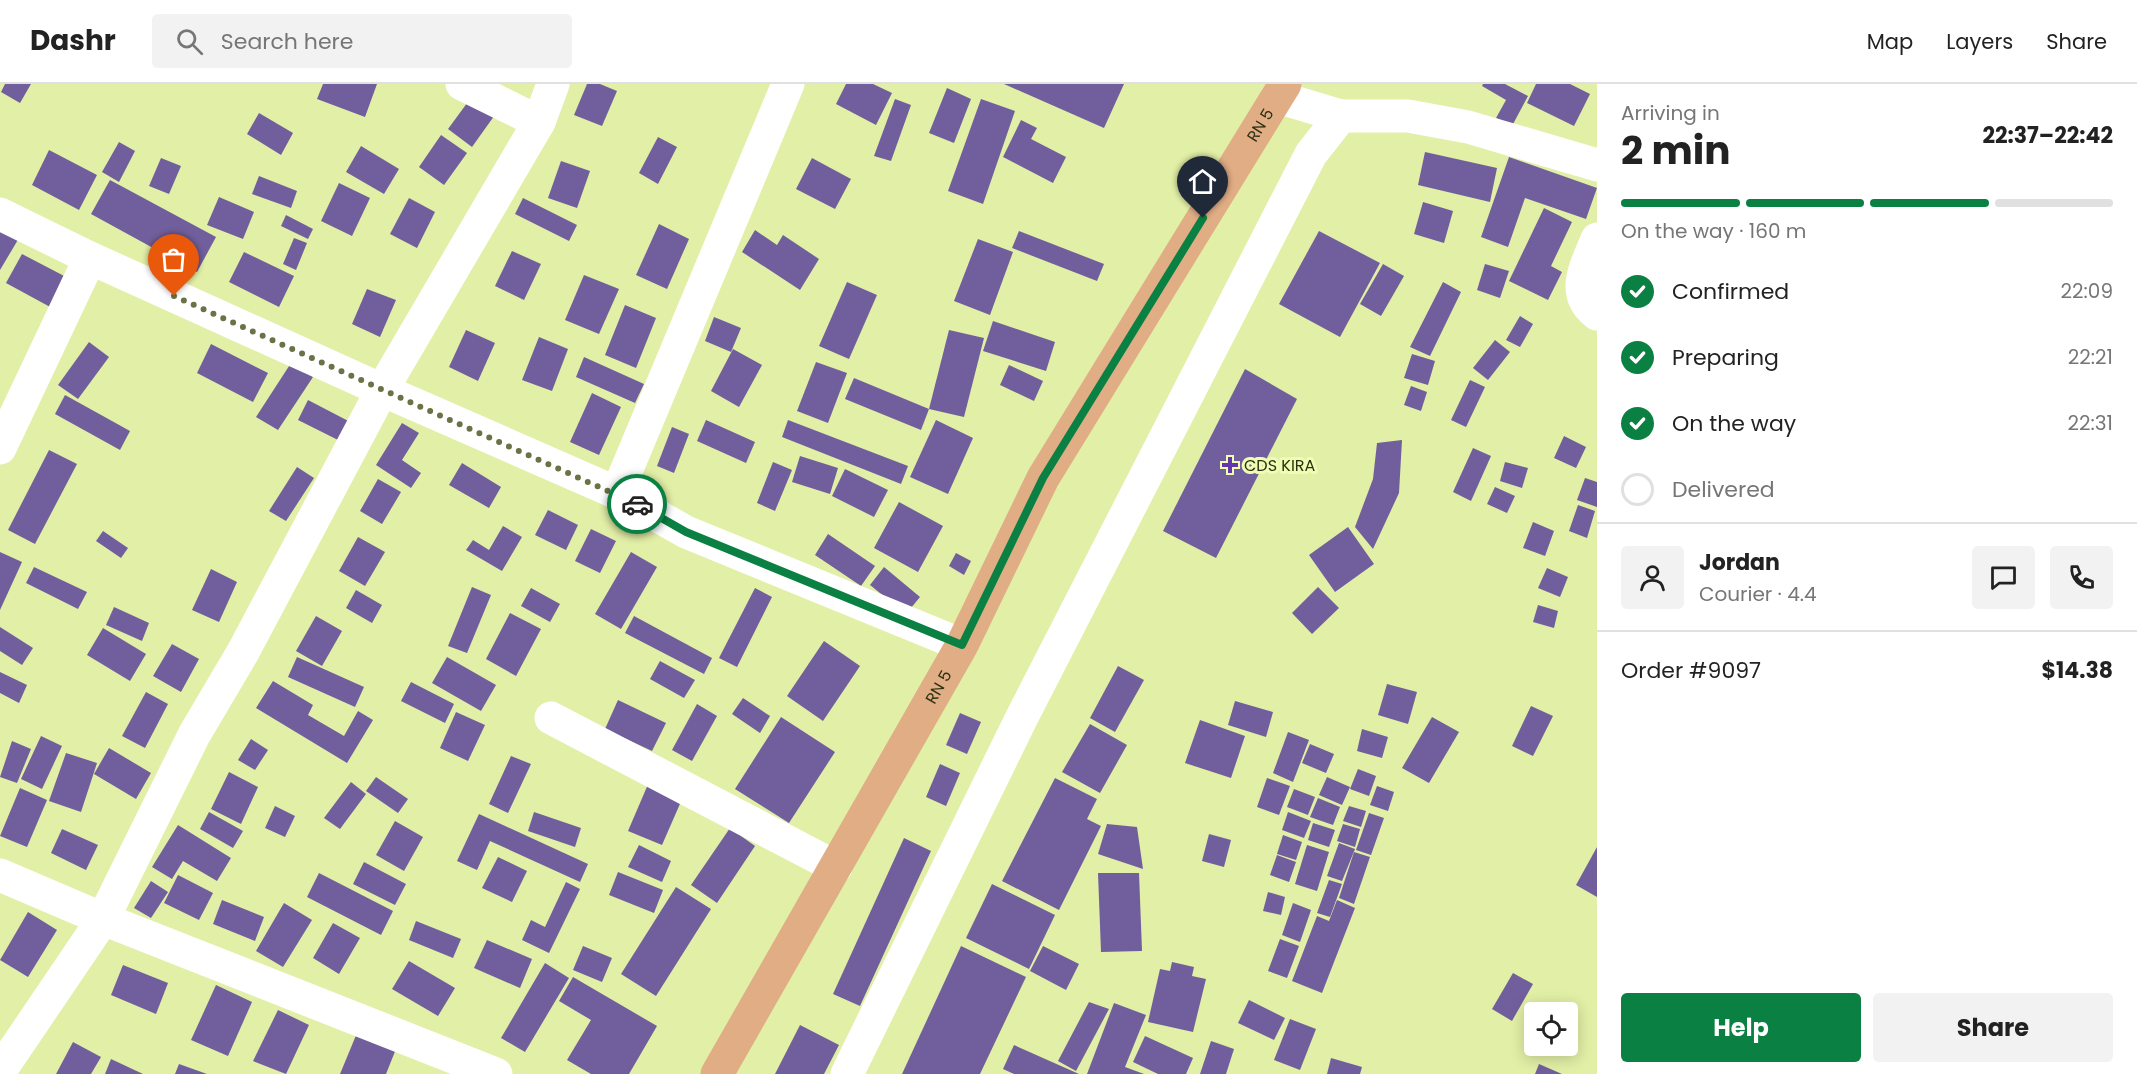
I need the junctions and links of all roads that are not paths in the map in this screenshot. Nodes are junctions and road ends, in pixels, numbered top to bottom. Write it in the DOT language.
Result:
graph roads {
  1 [pos="462,84"];
  2 [pos="553,84"];
  3 [pos="788,84"];
  4 [pos="1281,91"];
  5 [pos="1341,116"];
  6 [pos="538,122"];
  7 [pos="1597,165"];
  8 [pos="0,214"];
  9 [pos="1597,239"];
  10 [pos="90,258"];
  11 [pos="1597,314"];
  12 [pos="382,390"];
  13 [pos="0,447"];
  14 [pos="617,493"];
  15 [pos="962,645"];
  16 [pos="551,718"];
  17 [pos="836,867"];
  18 [pos="0,875"];
  19 [pos="103,919"];
  20 [pos="0,1071"];
  21 [pos="496,1074"];
  22 [pos="717,1074"];
  23 [pos="847,1074"];
  1 -- 6 [label="street"];
  2 -- 6 [label="street"];
  3 -- 14 [label="street"];
  4 -- 5 [label="street"];
  4 -- 15 [label="main road, RN 5 / RN 5"];
  5 -- 7 [label="street"];
  5 -- 23 [label="street"];
  6 -- 12 [label="street"];
  8 -- 10 [label="street"];
  9 -- 11 [label="street"];
  10 -- 12 [label="street"];
  10 -- 13 [label="street"];
  12 -- 14 [label="street"];
  12 -- 19 [label="street"];
  14 -- 15 [label="street"];
  15 -- 17 [label="main road, RN 5 / RN 5"];
  16 -- 17 [label="street"];
  17 -- 22 [label="main road, RN 5 / RN 5"];
  18 -- 19 [label="street"];
  19 -- 20 [label="street"];
  19 -- 21 [label="street"];
}
